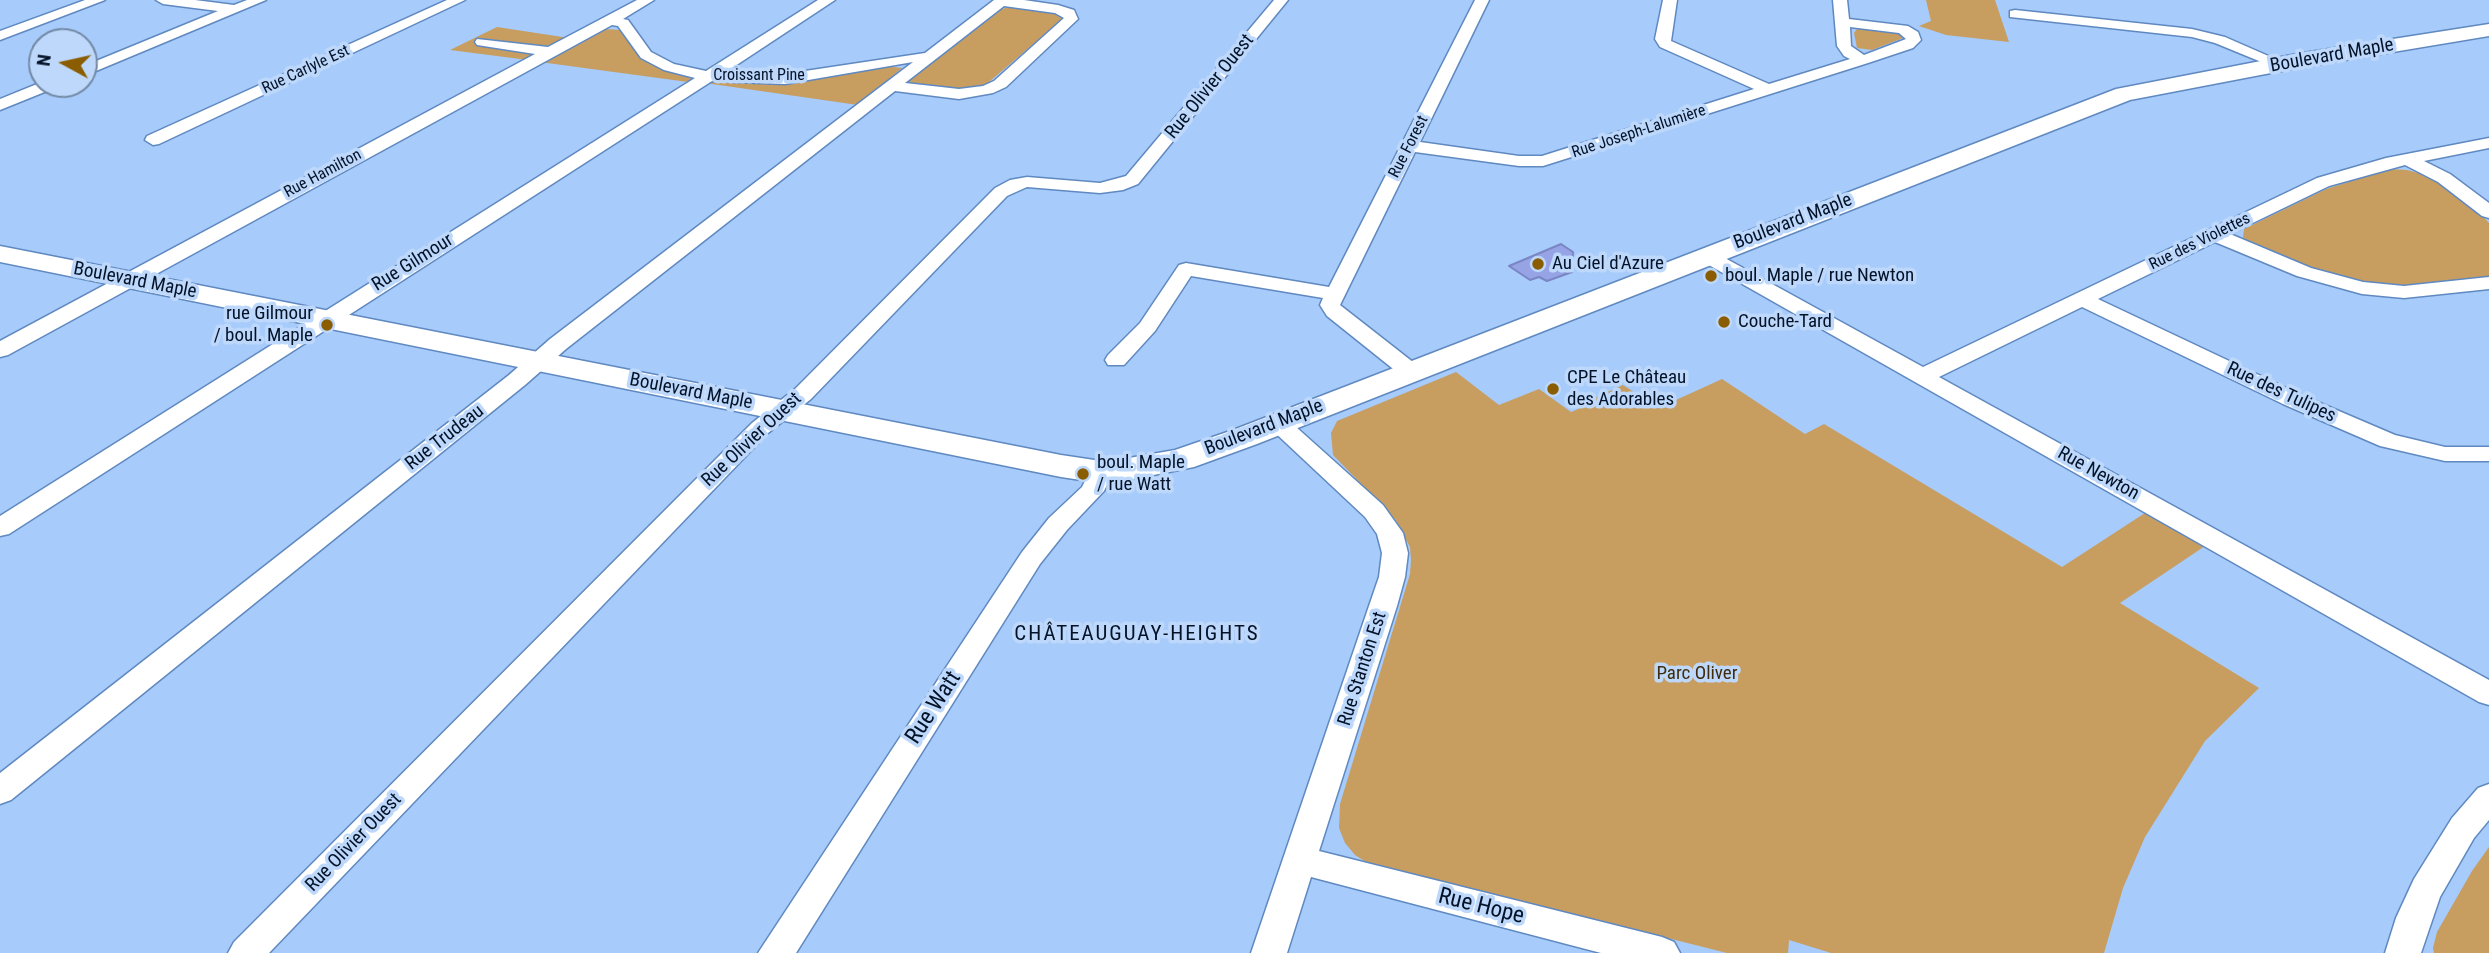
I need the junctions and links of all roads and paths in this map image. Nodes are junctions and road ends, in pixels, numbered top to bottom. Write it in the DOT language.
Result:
graph roads {
  1 [pos="98,0"];
  2 [pos="163,0"];
  3 [pos="259,0"];
  4 [pos="458,0"];
  5 [pos="647,0"];
  6 [pos="828,0"];
  7 [pos="1281,0"];
  8 [pos="1482,0"];
  9 [pos="1670,0"];
  10 [pos="1840,0"];
  11 [pos="1002,1"];
  12 [pos="235,10"];
  13 [pos="2015,14"];
  14 [pos="610,20"];
  15 [pos="1841,22"];
  16 [pos="2489,30"];
  17 [pos="0,36"];
  18 [pos="482,42"];
  19 [pos="550,52"];
  20 [pos="928,57"];
  21 [pos="1863,60"];
  22 [pos="98,65"];
  23 [pos="2281,65"];
  24 [pos="707,76"];
  25 [pos="890,86"];
  26 [pos="1769,90"];
  27 [pos="28,93"];
  28 [pos="0,105"];
  29 [pos="153,141"];
  30 [pos="2489,143"];
  31 [pos="1409,146"];
  32 [pos="2407,159"];
  33 [pos="2489,212"];
  34 [pos="2216,235"];
  35 [pos="0,254"];
  36 [pos="1707,256"];
  37 [pos="129,280"];
  38 [pos="2489,283"];
  39 [pos="1335,294"];
  40 [pos="2082,299"];
  41 [pos="326,318"];
  42 [pos="0,350"];
  43 [pos="1116,360"];
  44 [pos="538,361"];
  45 [pos="1410,371"];
  46 [pos="1923,376"];
  47 [pos="782,410"];
  48 [pos="1279,423"];
  49 [pos="2489,454"];
  50 [pos="1101,472"];
  51 [pos="0,528"];
  52 [pos="2489,694"];
  53 [pos="0,791"];
  54 [pos="2489,797"];
  55 [pos="1300,860"];
  56 [pos="246,953"];
  57 [pos="776,953"];
  58 [pos="1269,953"];
  59 [pos="1662,953"];
  60 [pos="2403,953"];
  1 -- 17 [label="street"];
  2 -- 12 [label="street"];
  3 -- 12 [label="street"];
  4 -- 29 [label="street, Rue Carlyle Est"];
  5 -- 14 [label="street, Rue Hamilton"];
  6 -- 24 [label="street, Rue Gilmour"];
  7 -- 47 [label="street, Rue Olivier Ouest"];
  8 -- 31 [label="street, Rue Forest"];
  9 -- 26 [label="street"];
  10 -- 15 [label="street"];
  11 -- 20 [label="street, Rue Trudeau"];
  11 -- 25 [label="street, Rue Trudeau"];
  12 -- 22 [label="street"];
  13 -- 23 [label="street"];
  14 -- 19 [label="street, Rue Hamilton"];
  14 -- 24 [label="street, Croissant Pine"];
  15 -- 21 [label="street"];
  15 -- 21 [label="street, Rue Joseph-Lalumière"];
  16 -- 23 [label="street, Boulevard Maple"];
  18 -- 19 [label="street"];
  19 -- 37 [label="street, Rue Hamilton"];
  20 -- 24 [label="street, Croissant Pine"];
  20 -- 25 [label="street, Rue Trudeau"];
  21 -- 26 [label="street, Rue Joseph-Lalumière"];
  23 -- 36 [label="street, Boulevard Maple"];
  24 -- 41 [label="street, Rue Gilmour"];
  25 -- 44 [label="street, Rue Trudeau"];
  26 -- 31 [label="street, Rue Joseph-Lalumière"];
  27 -- 28 [label="street"];
  30 -- 32 [label="street, Rue des Violettes"];
  31 -- 39 [label="street, Rue Forest"];
  32 -- 33 [label="street"];
  32 -- 34 [label="street, Rue des Violettes"];
  34 -- 38 [label="street"];
  34 -- 40 [label="street, Rue des Violettes"];
  35 -- 37 [label="street, Boulevard Maple"];
  36 -- 45 [label="street, Boulevard Maple"];
  36 -- 46 [label="street, Rue Newton"];
  37 -- 41 [label="street, Boulevard Maple"];
  37 -- 42 [label="street, Rue Hamilton"];
  39 -- 43 [label="street"];
  39 -- 45 [label="street"];
  40 -- 46 [label="street, Rue des Violettes"];
  40 -- 49 [label="street, Rue des Tulipes"];
  41 -- 44 [label="street, Boulevard Maple"];
  41 -- 51 [label="street, Rue Gilmour"];
  44 -- 47 [label="street, Boulevard Maple"];
  44 -- 53 [label="street, Rue Trudeau"];
  45 -- 48 [label="street, Boulevard Maple"];
  46 -- 52 [label="street, Rue Newton"];
  47 -- 50 [label="street, Boulevard Maple"];
  47 -- 56 [label="street, Rue Olivier Ouest"];
  48 -- 50 [label="street, Boulevard Maple"];
  48 -- 55 [label="street, Rue Stanton Est"];
  50 -- 57 [label="street, Rue Watt"];
  54 -- 60 [label="street"];
  55 -- 58 [label="street, Rue Stanton Est"];
  55 -- 59 [label="street, Rue Hope"];
}
